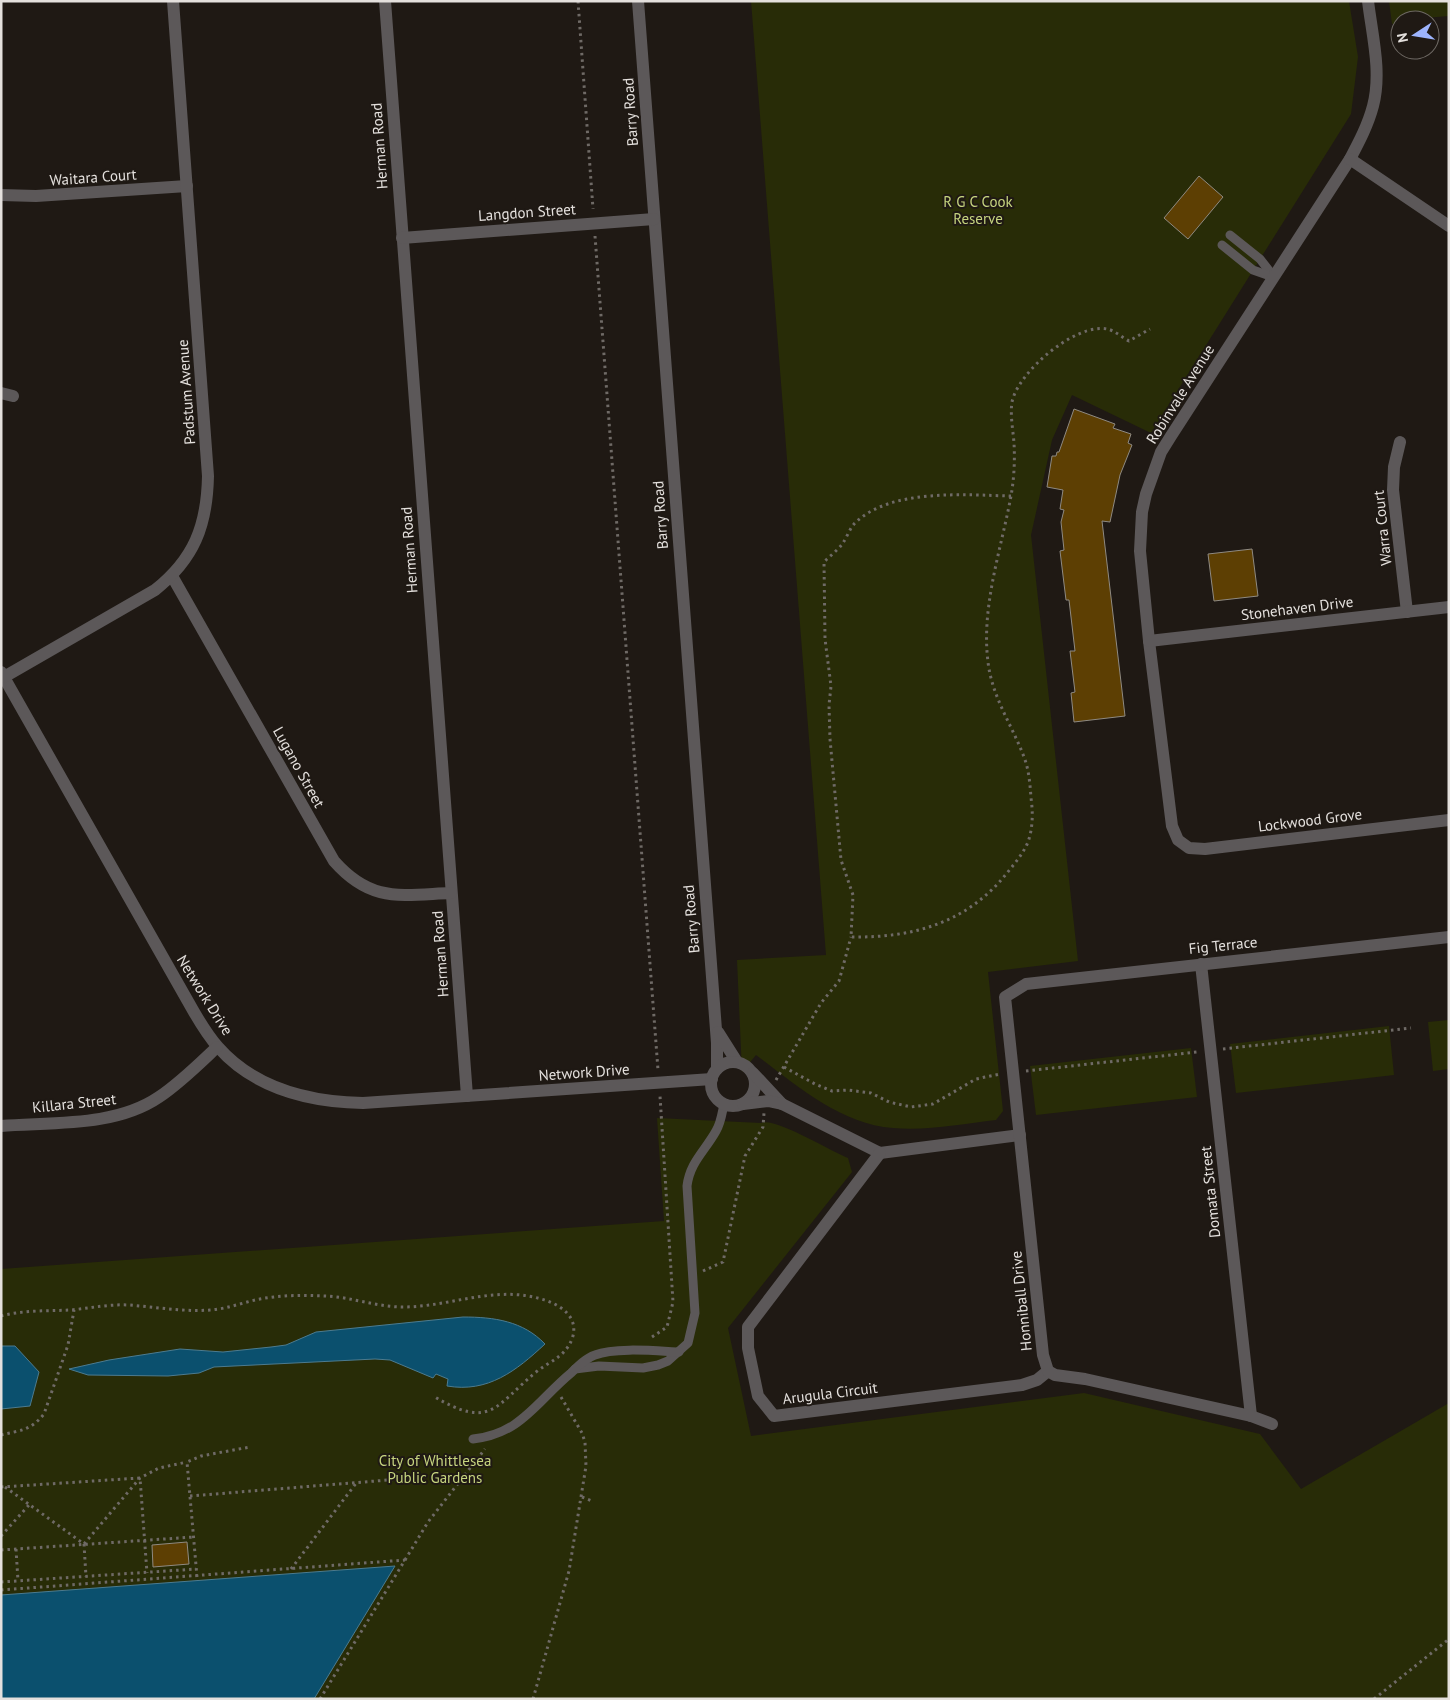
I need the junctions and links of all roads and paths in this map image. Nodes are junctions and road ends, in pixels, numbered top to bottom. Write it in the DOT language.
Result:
graph roads {
  1 [pos="173,1"];
  2 [pos="385,1"];
  3 [pos="578,1"];
  4 [pos="638,1"];
  5 [pos="1368,1"];
  6 [pos="1350,159"];
  7 [pos="187,186"];
  8 [pos="1,195"];
  9 [pos="654,218"];
  10 [pos="594,223"];
  11 [pos="1449,226"];
  12 [pos="1230,235"];
  13 [pos="402,238"];
  14 [pos="1222,245"];
  15 [pos="1274,278"];
  16 [pos="1150,329"];
  17 [pos="1400,442"];
  18 [pos="1011,496"];
  19 [pos="172,576"];
  20 [pos="1449,607"];
  21 [pos="1407,612"];
  22 [pos="1149,642"];
  23 [pos="3,674"];
  24 [pos="1449,820"];
  25 [pos="1178,840"];
  26 [pos="451,892"];
  27 [pos="851,937"];
  28 [pos="1449,937"];
  29 [pos="1200,964"];
  30 [pos="1005,997"];
  31 [pos="716,1027"];
  32 [pos="1411,1028"];
  33 [pos="217,1047"];
  34 [pos="1210,1050"];
  35 [pos="737,1062"];
  36 [pos="784,1067"];
  37 [pos="752,1072"];
  38 [pos="1013,1072"];
  39 [pos="714,1074"];
  40 [pos="659,1082"];
  41 [pos="467,1096"];
  42 [pos="767,1097"];
  43 [pos="724,1104"];
  44 [pos="743,1104"];
  45 [pos="1,1126"];
  46 [pos="1020,1135"];
  47 [pos="880,1153"];
  48 [pos="672,1272"];
  49 [pos="693,1272"];
  50 [pos="74,1310"];
  51 [pos="1,1316"];
  52 [pos="647,1340"];
  53 [pos="679,1352"];
  54 [pos="575,1369"];
  55 [pos="1048,1371"];
  56 [pos="556,1385"];
  57 [pos="433,1396"];
  58 [pos="1251,1416"];
  59 [pos="1272,1424"];
  60 [pos="1,1435"];
  61 [pos="486,1438"];
  62 [pos="473,1439"];
  63 [pos="250,1447"];
  64 [pos="187,1462"];
  65 [pos="140,1478"];
  66 [pos="413,1478"];
  67 [pos="357,1482"];
  68 [pos="3,1487"];
  69 [pos="190,1496"];
  70 [pos="582,1497"];
  71 [pos="592,1501"];
  72 [pos="29,1505"];
  73 [pos="1,1536"];
  74 [pos="194,1537"];
  75 [pos="145,1540"];
  76 [pos="84,1544"];
  77 [pos="16,1549"];
  78 [pos="1,1550"];
  79 [pos="405,1560"];
  80 [pos="196,1569"];
  81 [pos="291,1570"];
  82 [pos="147,1572"];
  83 [pos="86,1577"];
  84 [pos="197,1577"];
  85 [pos="18,1581"];
  86 [pos="1,1582"];
  87 [pos="1,1590"];
  88 [pos="1449,1638"];
  89 [pos="320,1699"];
  90 [pos="533,1699"];
  91 [pos="1374,1699"];
  1 -- 7 [label="street, Padstum Avenue"];
  2 -- 13 [label="street, Herman Road"];
  3 -- 10 [label="path"];
  4 -- 9 [label="street, Barry Road"];
  5 -- 6 [label="street, Robinvale Avenue"];
  6 -- 11 [label="street"];
  6 -- 15 [label="street, Robinvale Avenue"];
  7 -- 8 [label="street, Waitara Court"];
  7 -- 19 [label="street, Padstum Avenue"];
  9 -- 10 [label="street, Langdon Street"];
  9 -- 31 [label="street, Barry Road"];
  10 -- 13 [label="street, Langdon Street"];
  10 -- 40 [label="path"];
  12 -- 15 [label="lane"];
  13 -- 26 [label="street, Herman Road"];
  14 -- 15 [label="lane"];
  15 -- 22 [label="street, Robinvale Avenue"];
  16 -- 18 [label="path"];
  17 -- 21 [label="street, Warra Court"];
  18 -- 27 [label="path"];
  18 -- 27 [label="path"];
  19 -- 23 [label="street, Padstum Avenue"];
  19 -- 26 [label="street, Lugano Street"];
  20 -- 21 [label="street, Stonehaven Drive"];
  21 -- 22 [label="street, Stonehaven Drive"];
  22 -- 25 [label="street, Robinvale Avenue"];
  23 -- 33 [label="street, Network Drive"];
  24 -- 25 [label="street, Lockwood Grove"];
  26 -- 41 [label="street, Herman Road"];
  27 -- 36 [label="path"];
  28 -- 29 [label="street, Fig Terrace"];
  29 -- 30 [label="street, Fig Terrace"];
  29 -- 34 [label="street, Domata Street"];
  30 -- 38 [label="street, Honniball Drive"];
  31 -- 35 [label="street, Barry Road"];
  31 -- 39 [label="street, Barry Road"];
  32 -- 34 [label="path"];
  33 -- 41 [label="street, Network Drive"];
  33 -- 45 [label="street, Killara Street"];
  34 -- 38 [label="path"];
  34 -- 58 [label="street, Domata Street"];
  35 -- 37 [label="street"];
  35 -- 39 [label="street"];
  36 -- 38 [label="path"];
  36 -- 42 [label="path"];
  37 -- 42 [label="street"];
  37 -- 44 [label="street"];
  38 -- 46 [label="street, Honniball Drive"];
  39 -- 40 [label="street, Network Drive"];
  39 -- 43 [label="street"];
  40 -- 41 [label="street, Network Drive"];
  40 -- 48 [label="path"];
  42 -- 44 [label="street"];
  42 -- 47 [label="street"];
  42 -- 49 [label="path"];
  43 -- 44 [label="street"];
  43 -- 49 [label="lane"];
  46 -- 47 [label="street"];
  46 -- 55 [label="street, Honniball Drive"];
  47 -- 55 [label="street, Arugula Circuit"];
  48 -- 49 [label="path"];
  48 -- 52 [label="path"];
  49 -- 53 [label="lane"];
  50 -- 51 [label="path"];
  50 -- 57 [label="path"];
  50 -- 60 [label="path"];
  53 -- 54 [label="lane"];
  53 -- 54 [label="lane"];
  54 -- 56 [label="lane"];
  55 -- 58 [label="street"];
  56 -- 61 [label="lane"];
  56 -- 70 [label="path"];
  58 -- 59 [label="street"];
  61 -- 62 [label="lane"];
  61 -- 79 [label="path"];
  63 -- 64 [label="path"];
  64 -- 65 [label="path"];
  64 -- 69 [label="path"];
  65 -- 68 [label="path"];
  65 -- 75 [label="path"];
  65 -- 76 [label="path"];
  66 -- 67 [label="path"];
  67 -- 69 [label="path"];
  67 -- 81 [label="path"];
  68 -- 72 [label="path"];
  69 -- 74 [label="path"];
  70 -- 71 [label="path"];
  70 -- 90 [label="path"];
  72 -- 73 [label="path"];
  72 -- 76 [label="path"];
  74 -- 75 [label="path"];
  74 -- 80 [label="path"];
  75 -- 76 [label="path"];
  75 -- 82 [label="path"];
  76 -- 77 [label="path"];
  76 -- 83 [label="path"];
  77 -- 78 [label="path"];
  77 -- 85 [label="path"];
  79 -- 81 [label="path"];
  79 -- 89 [label="path"];
  80 -- 82 [label="path"];
  80 -- 84 [label="path"];
  81 -- 84 [label="path"];
  82 -- 83 [label="path"];
  83 -- 85 [label="path"];
  84 -- 87 [label="path"];
  85 -- 86 [label="path"];
  88 -- 91 [label="path"];
}
